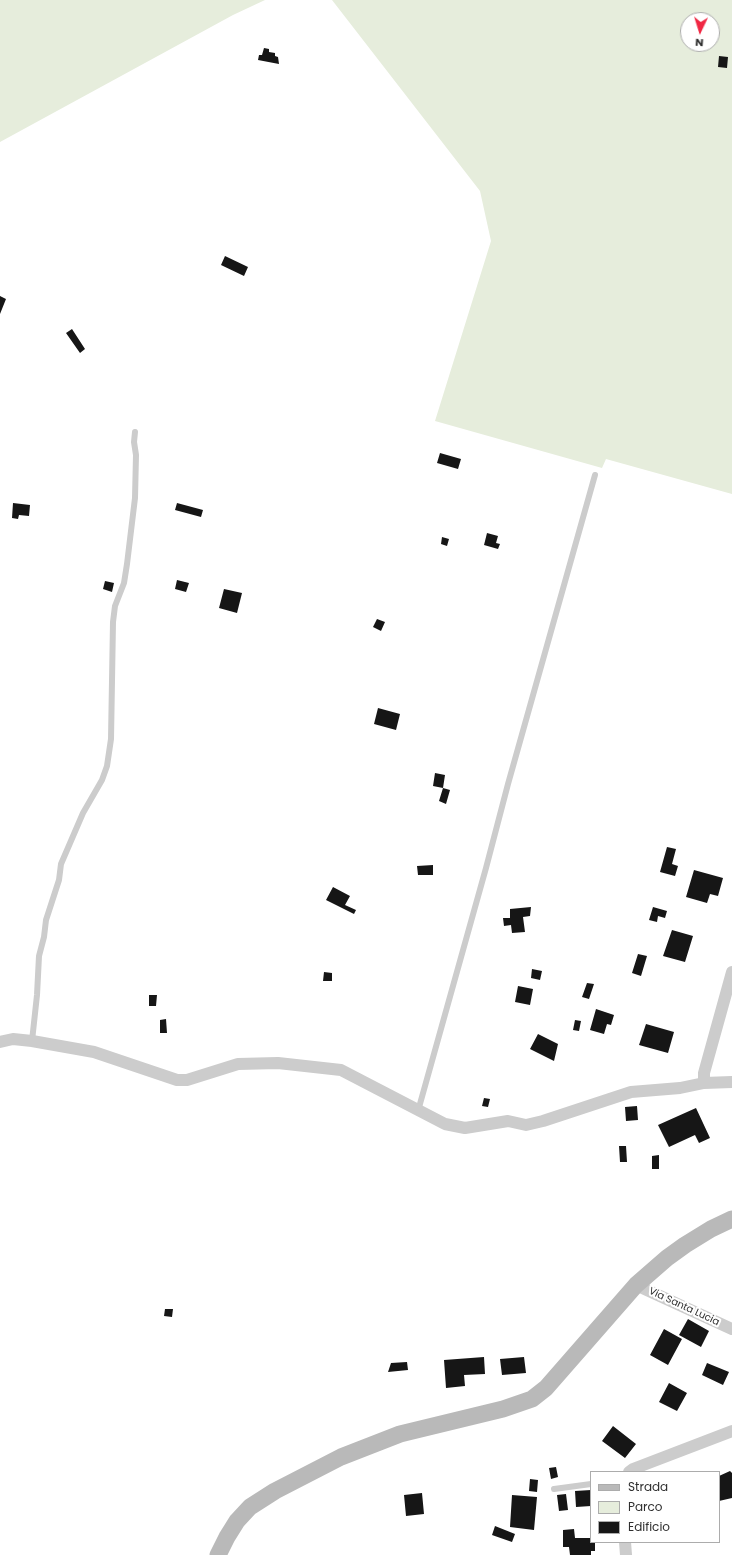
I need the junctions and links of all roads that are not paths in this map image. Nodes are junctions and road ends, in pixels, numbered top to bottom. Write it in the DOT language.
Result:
graph roads {
  1 [pos="135,432"];
  2 [pos="595,475"];
  3 [pos="732,972"];
  4 [pos="32,1041"];
  5 [pos="0,1042"];
  6 [pos="732,1082"];
  7 [pos="704,1083"];
  8 [pos="418,1111"];
  9 [pos="732,1219"];
  10 [pos="636,1285"];
  11 [pos="732,1329"];
  12 [pos="732,1431"];
  13 [pos="630,1471"];
  14 [pos="590,1484"];
  15 [pos="554,1489"];
  16 [pos="625,1543"];
  17 [pos="218,1555"];
  18 [pos="626,1555"];
  1 -- 4 [label="lane"];
  2 -- 8 [label="lane"];
  3 -- 7 [label="street"];
  4 -- 5 [label="street"];
  4 -- 8 [label="street"];
  6 -- 7 [label="street"];
  7 -- 8 [label="street"];
  9 -- 10 [label="street"];
  10 -- 11 [label="street, Via Santa Lucia"];
  10 -- 17 [label="street"];
  12 -- 13 [label="street"];
  14 -- 15 [label="lane"];
  16 -- 18 [label="street"];
}
